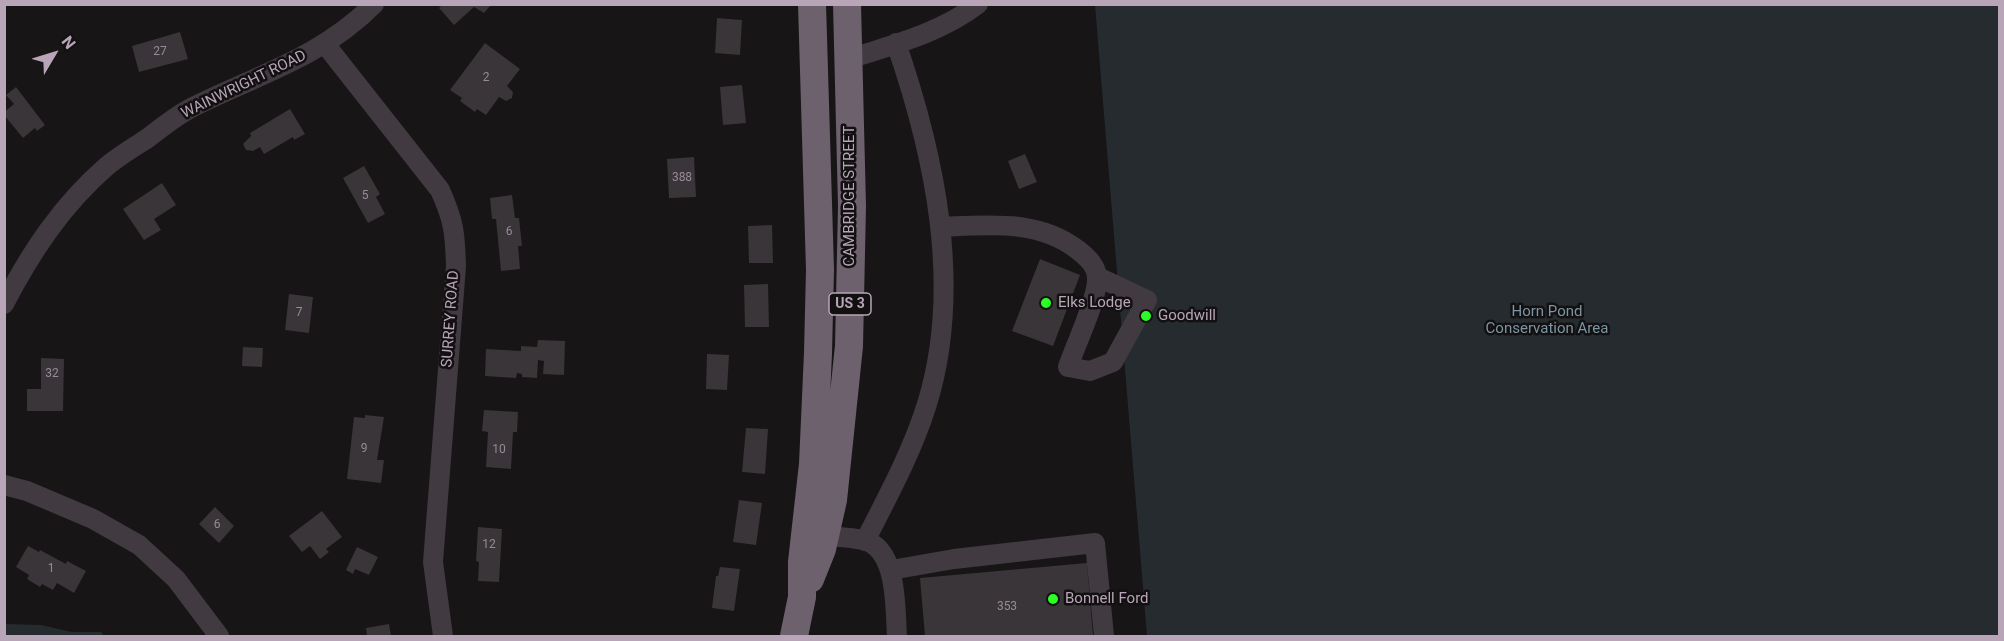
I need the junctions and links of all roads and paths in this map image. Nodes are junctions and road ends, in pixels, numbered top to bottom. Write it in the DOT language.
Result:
graph roads {
  1 [pos="374,4"];
  2 [pos="812,4"];
  3 [pos="847,4"];
  4 [pos="978,4"];
  5 [pos="896,43"];
  6 [pos="325,44"];
  7 [pos="849,60"];
  8 [pos="813,63"];
  9 [pos="941,227"];
  10 [pos="1098,277"];
  11 [pos="4,304"];
  12 [pos="4,486"];
  13 [pos="825,536"];
  14 [pos="865,541"];
  15 [pos="891,570"];
  16 [pos="802,597"];
  17 [pos="219,636"];
  18 [pos="443,636"];
  19 [pos="794,636"];
  20 [pos="897,636"];
  21 [pos="1104,636"];
  1 -- 6 [label="street, WAINWRIGHT ROAD"];
  2 -- 8 [label="highway, CAMBRIDGE STREET / US 3"];
  3 -- 7 [label="highway, CAMBRIDGE STREET / US 3"];
  4 -- 5 [label="street"];
  5 -- 7 [label="street"];
  5 -- 9 [label="street"];
  6 -- 11 [label="street, WAINWRIGHT ROAD"];
  6 -- 18 [label="street, SURREY ROAD"];
  7 -- 8 [label="highway"];
  7 -- 13 [label="highway, CAMBRIDGE STREET / US 3"];
  8 -- 16 [label="highway, CAMBRIDGE STREET / US 3"];
  9 -- 10 [label="street"];
  9 -- 14 [label="street"];
  10 -- 10 [label="street"];
  12 -- 17 [label="street"];
  13 -- 14 [label="street"];
  13 -- 16 [label="highway, CAMBRIDGE STREET / US 3"];
  14 -- 15 [label="street"];
  15 -- 20 [label="street"];
  15 -- 21 [label="street"];
  16 -- 19 [label="highway, CAMBRIDGE STREET / US 3"];
}
